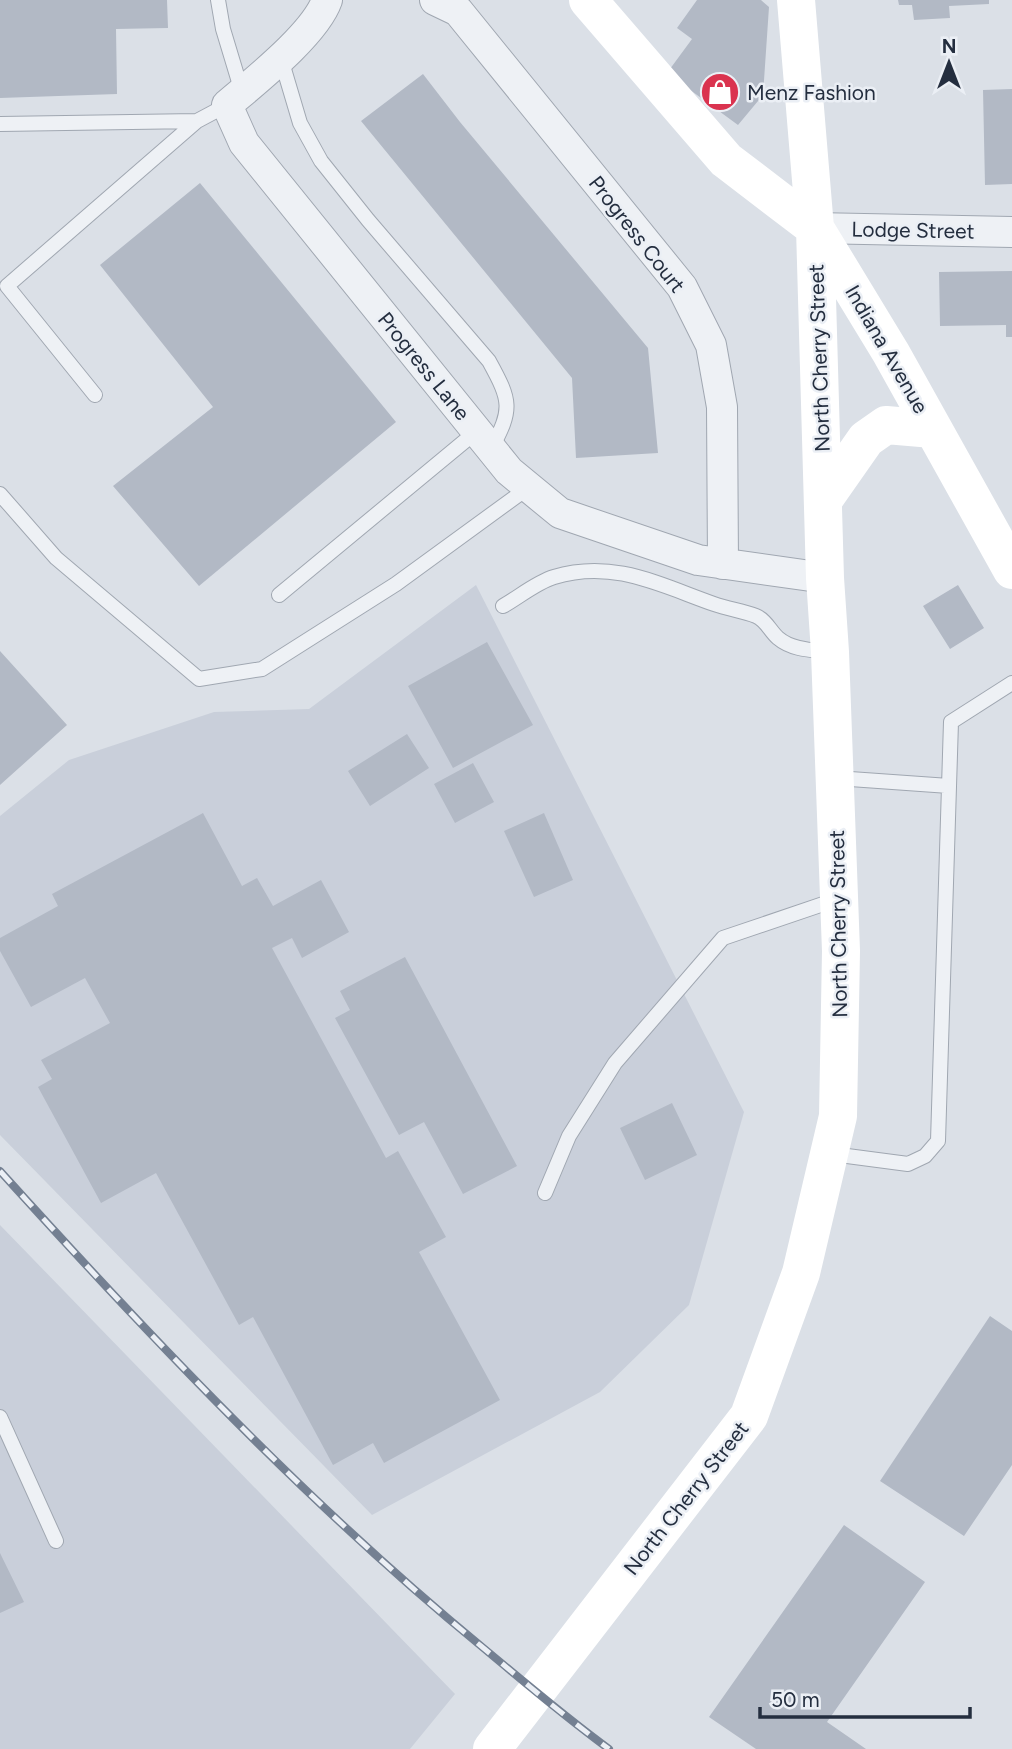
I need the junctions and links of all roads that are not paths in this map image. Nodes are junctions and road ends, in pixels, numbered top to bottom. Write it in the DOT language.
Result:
graph roads {
  1 [pos="218,0"];
  2 [pos="327,0"];
  3 [pos="435,0"];
  4 [pos="588,0"];
  5 [pos="796,0"];
  6 [pos="281,59"];
  7 [pos="235,99"];
  8 [pos="197,121"];
  9 [pos="0,124"];
  10 [pos="814,228"];
  11 [pos="1012,232"];
  12 [pos="3,284"];
  13 [pos="94,395"];
  14 [pos="933,429"];
  15 [pos="484,440"];
  16 [pos="529,487"];
  17 [pos="0,494"];
  18 [pos="824,499"];
  19 [pos="723,565"];
  20 [pos="1012,570"];
  21 [pos="825,578"];
  22 [pos="279,595"];
  23 [pos="503,606"];
  24 [pos="830,652"];
  25 [pos="1012,683"];
  26 [pos="835,778"];
  27 [pos="949,786"];
  28 [pos="839,899"];
  29 [pos="829,1154"];
  30 [pos="545,1193"];
  31 [pos="0,1417"];
  32 [pos="56,1541"];
  33 [pos="492,1749"];
  1 -- 7 [label="lane"];
  2 -- 6 [label="street"];
  3 -- 19 [label="street, Progress Court"];
  4 -- 10 [label="main road, Indiana Avenue"];
  5 -- 10 [label="main road, North Cherry Street"];
  6 -- 7 [label="street"];
  6 -- 15 [label="lane"];
  7 -- 8 [label="lane"];
  7 -- 15 [label="street, Progress Lane"];
  8 -- 9 [label="lane"];
  8 -- 12 [label="lane"];
  10 -- 11 [label="street, Lodge Street"];
  10 -- 14 [label="main road, Indiana Avenue"];
  10 -- 18 [label="main road, North Cherry Street"];
  12 -- 13 [label="lane"];
  14 -- 18 [label="main road"];
  14 -- 20 [label="main road, Indiana Avenue"];
  15 -- 16 [label="street, Progress Lane"];
  15 -- 22 [label="lane"];
  16 -- 17 [label="lane"];
  16 -- 19 [label="street, Progress Lane"];
  18 -- 21 [label="main road, North Cherry Street"];
  19 -- 21 [label="street, Progress Lane"];
  21 -- 24 [label="main road, North Cherry Street"];
  23 -- 24 [label="lane"];
  24 -- 26 [label="main road, North Cherry Street"];
  25 -- 27 [label="lane"];
  26 -- 27 [label="lane"];
  26 -- 28 [label="main road, North Cherry Street"];
  27 -- 29 [label="lane"];
  28 -- 29 [label="main road, North Cherry Street"];
  28 -- 30 [label="lane"];
  29 -- 33 [label="main road, North Cherry Street"];
  31 -- 32 [label="lane"];
}
